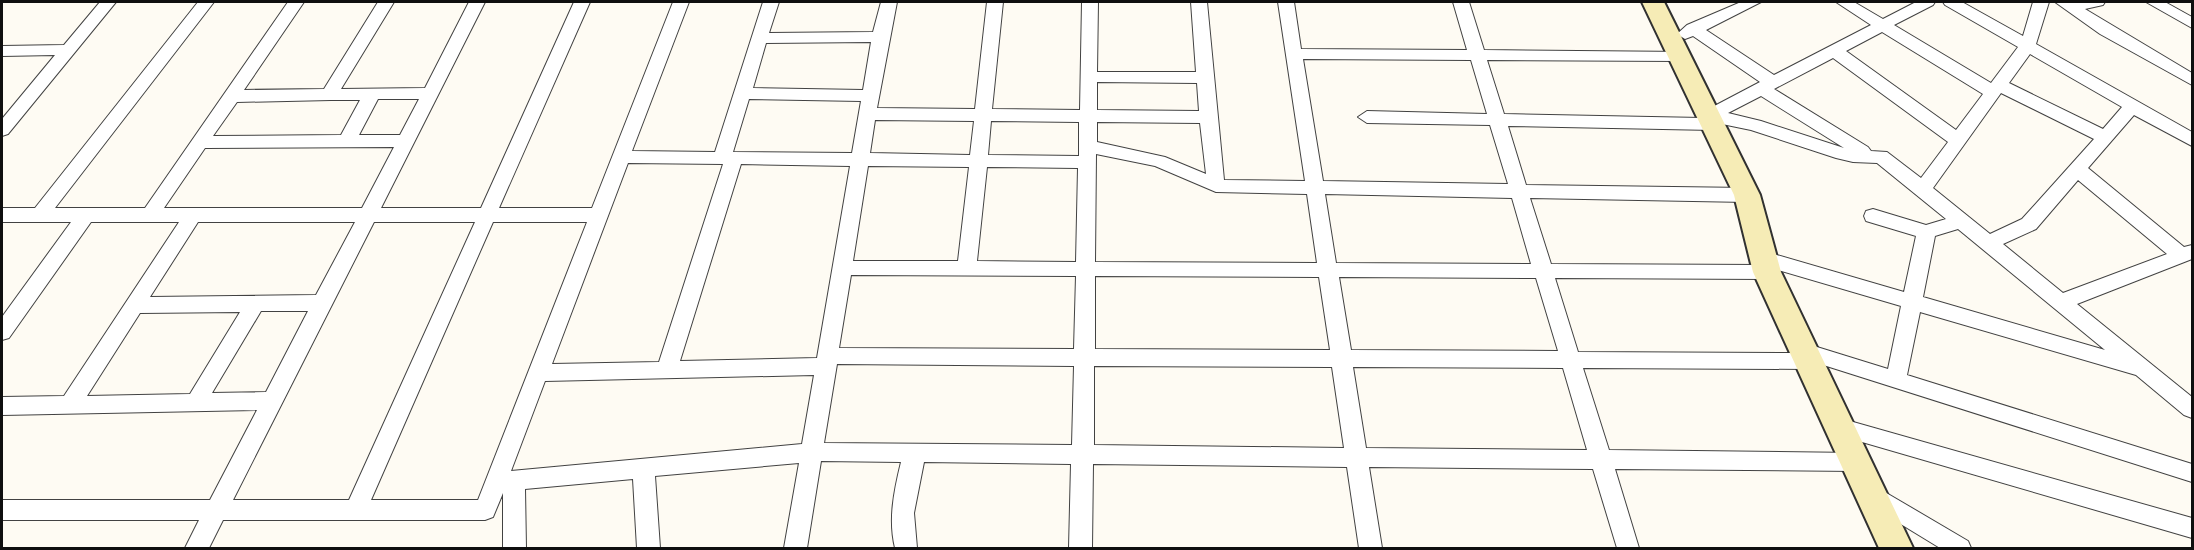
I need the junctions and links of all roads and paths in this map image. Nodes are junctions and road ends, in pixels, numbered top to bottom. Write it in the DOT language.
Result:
graph roads {
  1 [pos="108,2"];
  2 [pos="206,2"];
  3 [pos="296,2"];
  4 [pos="386,2"];
  5 [pos="477,2"];
  6 [pos="582,2"];
  7 [pos="681,2"];
  8 [pos="771,2"];
  9 [pos="889,2"];
  10 [pos="995,2"];
  11 [pos="1090,2"];
  12 [pos="1199,2"];
  13 [pos="1286,2"];
  14 [pos="1461,2"];
  15 [pos="1653,2"];
  16 [pos="1753,2"];
  17 [pos="1844,2"];
  18 [pos="1927,2"];
  19 [pos="1951,2"];
  20 [pos="2041,2"];
  21 [pos="2097,2"];
  22 [pos="2154,2"];
  23 [pos="2068,4"];
  24 [pos="2193,22"];
  25 [pos="1882,25"];
  26 [pos="880,37"];
  27 [pos="759,38"];
  28 [pos="1681,42"];
  29 [pos="2028,45"];
  30 [pos="68,50"];
  31 [pos="1833,50"];
  32 [pos="1294,54"];
  33 [pos="5,55"];
  34 [pos="1478,55"];
  35 [pos="1089,77"];
  36 [pos="1205,78"];
  37 [pos="2193,80"];
  38 [pos="1766,85"];
  39 [pos="1996,89"];
  40 [pos="430,93"];
  41 [pos="743,93"];
  42 [pos="372,94"];
  43 [pos="329,95"];
  44 [pos="231,96"];
  45 [pos="869,105"];
  46 [pos="2133,105"];
  47 [pos="10,110"];
  48 [pos="983,115"];
  49 [pos="1088,116"];
  50 [pos="1208,117"];
  51 [pos="1367,117"];
  52 [pos="1711,120"];
  53 [pos="1497,121"];
  54 [pos="2,129"];
  55 [pos="2105,137"];
  56 [pos="1958,140"];
  57 [pos="2193,140"];
  58 [pos="347,141"];
  59 [pos="406,141"];
  60 [pos="200,142"];
  61 [pos="1088,154"];
  62 [pos="621,157"];
  63 [pos="728,158"];
  64 [pos="1874,158"];
  65 [pos="860,160"];
  66 [pos="978,161"];
  67 [pos="2077,169"];
  68 [pos="1216,186"];
  69 [pos="1315,189"];
  70 [pos="1922,190"];
  71 [pos="1520,193"];
  72 [pos="1747,195"];
  73 [pos="488,213"];
  74 [pos="2,215"];
  75 [pos="40,215"];
  76 [pos="86,215"];
  77 [pos="150,215"];
  78 [pos="193,215"];
  79 [pos="368,215"];
  80 [pos="598,215"];
  81 [pos="1873,216"];
  82 [pos="1960,221"];
  83 [pos="1926,232"];
  84 [pos="1988,243"];
  85 [pos="2188,255"];
  86 [pos="1765,265"];
  87 [pos="842,268"];
  88 [pos="967,269"];
  89 [pos="1086,269"];
  90 [pos="1328,270"];
  91 [pos="1543,271"];
  92 [pos="1912,302"];
  93 [pos="2061,302"];
  94 [pos="256,303"];
  95 [pos="323,303"];
  96 [pos="135,305"];
  97 [pos="2,332"];
  98 [pos="1806,356"];
  99 [pos="1084,358"];
  100 [pos="1342,359"];
  101 [pos="1570,360"];
  102 [pos="827,361"];
  103 [pos="666,370"];
  104 [pos="2144,370"];
  105 [pos="537,373"];
  106 [pos="1896,380"];
  107 [pos="273,401"];
  108 [pos="196,402"];
  109 [pos="70,405"];
  110 [pos="2,406"];
  111 [pos="2193,410"];
  112 [pos="1839,427"];
  113 [pos="812,452"];
  114 [pos="915,453"];
  115 [pos="1083,454"];
  116 [pos="1357,457"];
  117 [pos="1601,459"];
  118 [pos="1856,462"];
  119 [pos="642,468"];
  120 [pos="2193,473"];
  121 [pos="505,481"];
  122 [pos="1871,494"];
  123 [pos="356,509"];
  124 [pos="2,510"];
  125 [pos="217,510"];
  126 [pos="2193,528"];
  127 [pos="197,549"];
  128 [pos="515,549"];
  129 [pos="649,549"];
  130 [pos="796,549"];
  131 [pos="906,549"];
  132 [pos="1081,549"];
  133 [pos="1371,549"];
  134 [pos="1628,549"];
  135 [pos="1896,549"];
  136 [pos="1960,549"];
  1 -- 30 [label="street"];
  2 -- 75 [label="street"];
  3 -- 44 [label="street"];
  4 -- 43 [label="street"];
  5 -- 40 [label="street"];
  6 -- 73 [label="street"];
  7 -- 62 [label="street"];
  8 -- 27 [label="street"];
  9 -- 26 [label="street"];
  10 -- 48 [label="street"];
  11 -- 35 [label="street"];
  12 -- 36 [label="street"];
  13 -- 32 [label="street"];
  14 -- 34 [label="street"];
  15 -- 28 [label="street"];
  16 -- 28 [label="street"];
  17 -- 25 [label="street"];
  18 -- 25 [label="street"];
  19 -- 29 [label="street"];
  20 -- 29 [label="street"];
  21 -- 23 [label="street"];
  22 -- 24 [label="street"];
  23 -- 37 [label="street"];
  25 -- 31 [label="street"];
  25 -- 39 [label="street"];
  26 -- 27 [label="street"];
  26 -- 45 [label="street"];
  27 -- 41 [label="street"];
  28 -- 34 [label="street"];
  28 -- 38 [label="street"];
  28 -- 52 [label="street"];
  29 -- 39 [label="street"];
  29 -- 46 [label="street"];
  30 -- 33 [label="street"];
  30 -- 47 [label="street"];
  31 -- 38 [label="street"];
  31 -- 56 [label="street"];
  32 -- 34 [label="street"];
  32 -- 69 [label="street"];
  34 -- 53 [label="street"];
  35 -- 36 [label="street"];
  35 -- 49 [label="street"];
  36 -- 50 [label="street"];
  38 -- 52 [label="street"];
  38 -- 64 [label="street"];
  39 -- 55 [label="street"];
  39 -- 56 [label="street"];
  40 -- 42 [label="street"];
  40 -- 59 [label="street"];
  41 -- 45 [label="street"];
  41 -- 63 [label="street"];
  42 -- 43 [label="street"];
  42 -- 58 [label="street"];
  43 -- 44 [label="street"];
  44 -- 60 [label="street"];
  45 -- 48 [label="street"];
  45 -- 65 [label="street"];
  46 -- 55 [label="street"];
  46 -- 57 [label="street"];
  47 -- 54 [label="street"];
  48 -- 49 [label="street"];
  48 -- 66 [label="street"];
  49 -- 50 [label="street"];
  49 -- 61 [label="street"];
  50 -- 68 [label="street"];
  51 -- 53 [label="street"];
  52 -- 53 [label="street"];
  52 -- 64 [label="street"];
  52 -- 72 [label="street"];
  53 -- 71 [label="street"];
  55 -- 67 [label="street"];
  56 -- 70 [label="street"];
  58 -- 59 [label="street"];
  58 -- 60 [label="street"];
  59 -- 79 [label="street"];
  60 -- 77 [label="street"];
  61 -- 66 [label="street"];
  61 -- 68 [label="street"];
  61 -- 89 [label="street"];
  62 -- 63 [label="street"];
  62 -- 80 [label="street"];
  63 -- 65 [label="street"];
  63 -- 103 [label="street"];
  64 -- 70 [label="street"];
  65 -- 66 [label="street"];
  65 -- 87 [label="street"];
  66 -- 88 [label="street"];
  67 -- 84 [label="street"];
  67 -- 85 [label="street"];
  68 -- 69 [label="street"];
  69 -- 71 [label="street"];
  69 -- 90 [label="street"];
  70 -- 82 [label="street"];
  71 -- 72 [label="street"];
  71 -- 91 [label="street"];
  72 -- 86 [label="street"];
  73 -- 79 [label="street"];
  73 -- 80 [label="street"];
  73 -- 123 [label="street"];
  74 -- 75 [label="street"];
  75 -- 76 [label="street"];
  76 -- 77 [label="street"];
  76 -- 97 [label="street"];
  77 -- 78 [label="street"];
  78 -- 79 [label="street"];
  78 -- 96 [label="street"];
  79 -- 95 [label="street"];
  80 -- 105 [label="street"];
  81 -- 83 [label="street"];
  82 -- 83 [label="street"];
  82 -- 84 [label="street"];
  83 -- 92 [label="street"];
  84 -- 93 [label="street"];
  85 -- 93 [label="street"];
  86 -- 91 [label="street"];
  86 -- 92 [label="street"];
  86 -- 98 [label="street"];
  87 -- 88 [label="street"];
  87 -- 102 [label="street"];
  88 -- 89 [label="street"];
  89 -- 90 [label="street"];
  89 -- 99 [label="street"];
  90 -- 91 [label="street"];
  90 -- 100 [label="street"];
  91 -- 101 [label="street"];
  92 -- 104 [label="street"];
  92 -- 106 [label="street"];
  93 -- 104 [label="street"];
  94 -- 95 [label="street"];
  94 -- 96 [label="street"];
  94 -- 108 [label="street"];
  95 -- 107 [label="street"];
  96 -- 109 [label="street"];
  98 -- 101 [label="street"];
  98 -- 106 [label="street"];
  98 -- 112 [label="street"];
  99 -- 100 [label="street"];
  99 -- 102 [label="street"];
  99 -- 115 [label="street"];
  100 -- 101 [label="street"];
  100 -- 116 [label="street"];
  101 -- 117 [label="street"];
  102 -- 103 [label="street"];
  102 -- 113 [label="street"];
  103 -- 105 [label="street"];
  104 -- 111 [label="street"];
  105 -- 121 [label="street"];
  106 -- 120 [label="street"];
  107 -- 108 [label="street"];
  107 -- 125 [label="street"];
  108 -- 109 [label="street"];
  109 -- 110 [label="street"];
  112 -- 118 [label="street"];
  112 -- 126 [label="street"];
  113 -- 114 [label="street"];
  113 -- 119 [label="street"];
  113 -- 130 [label="street"];
  114 -- 115 [label="street"];
  114 -- 131 [label="street"];
  115 -- 116 [label="street"];
  115 -- 132 [label="street"];
  116 -- 117 [label="street"];
  116 -- 133 [label="street"];
  117 -- 118 [label="street"];
  117 -- 134 [label="street"];
  118 -- 122 [label="street"];
  119 -- 121 [label="street"];
  119 -- 129 [label="street"];
  121 -- 123 [label="street"];
  121 -- 128 [label="street"];
  122 -- 135 [label="street"];
  122 -- 136 [label="street"];
  123 -- 125 [label="street"];
  124 -- 125 [label="street"];
  125 -- 127 [label="street"];
}
